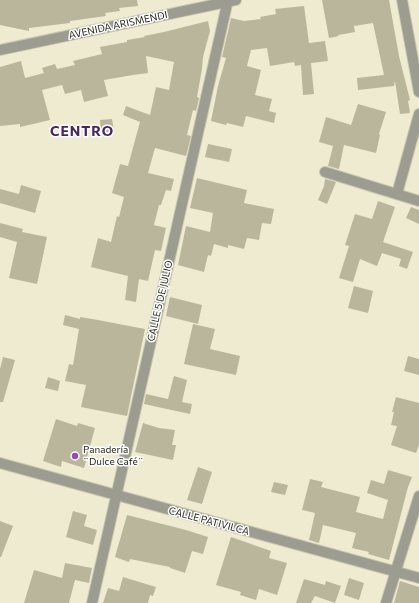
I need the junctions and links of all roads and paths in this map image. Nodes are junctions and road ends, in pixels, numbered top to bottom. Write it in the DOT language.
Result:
graph roads {
  1 [pos="231,0"];
  2 [pos="402,0"];
  3 [pos="0,50"];
  4 [pos="419,92"];
  5 [pos="419,114"];
  6 [pos="325,172"];
  7 [pos="397,194"];
  8 [pos="419,201"];
  9 [pos="0,463"];
  10 [pos="116,496"];
  11 [pos="419,496"];
  12 [pos="395,572"];
  13 [pos="419,578"];
  14 [pos="92,603"];
  15 [pos="386,603"];
  1 -- 3 [label="street, AVENIDA ARISMENDI"];
  1 -- 10 [label="street, CALLE 5 DE JULIO"];
  2 -- 4 [label="street"];
  5 -- 7 [label="street"];
  6 -- 7 [label="street"];
  7 -- 8 [label="street"];
  9 -- 10 [label="street, CALLE PATIVILCA"];
  10 -- 12 [label="street, CALLE PATIVILCA"];
  10 -- 14 [label="street, CALLE 5 DE JULIO"];
  11 -- 12 [label="street"];
  12 -- 13 [label="street, CALLE PATIVILCA"];
  12 -- 15 [label="street"];
}
